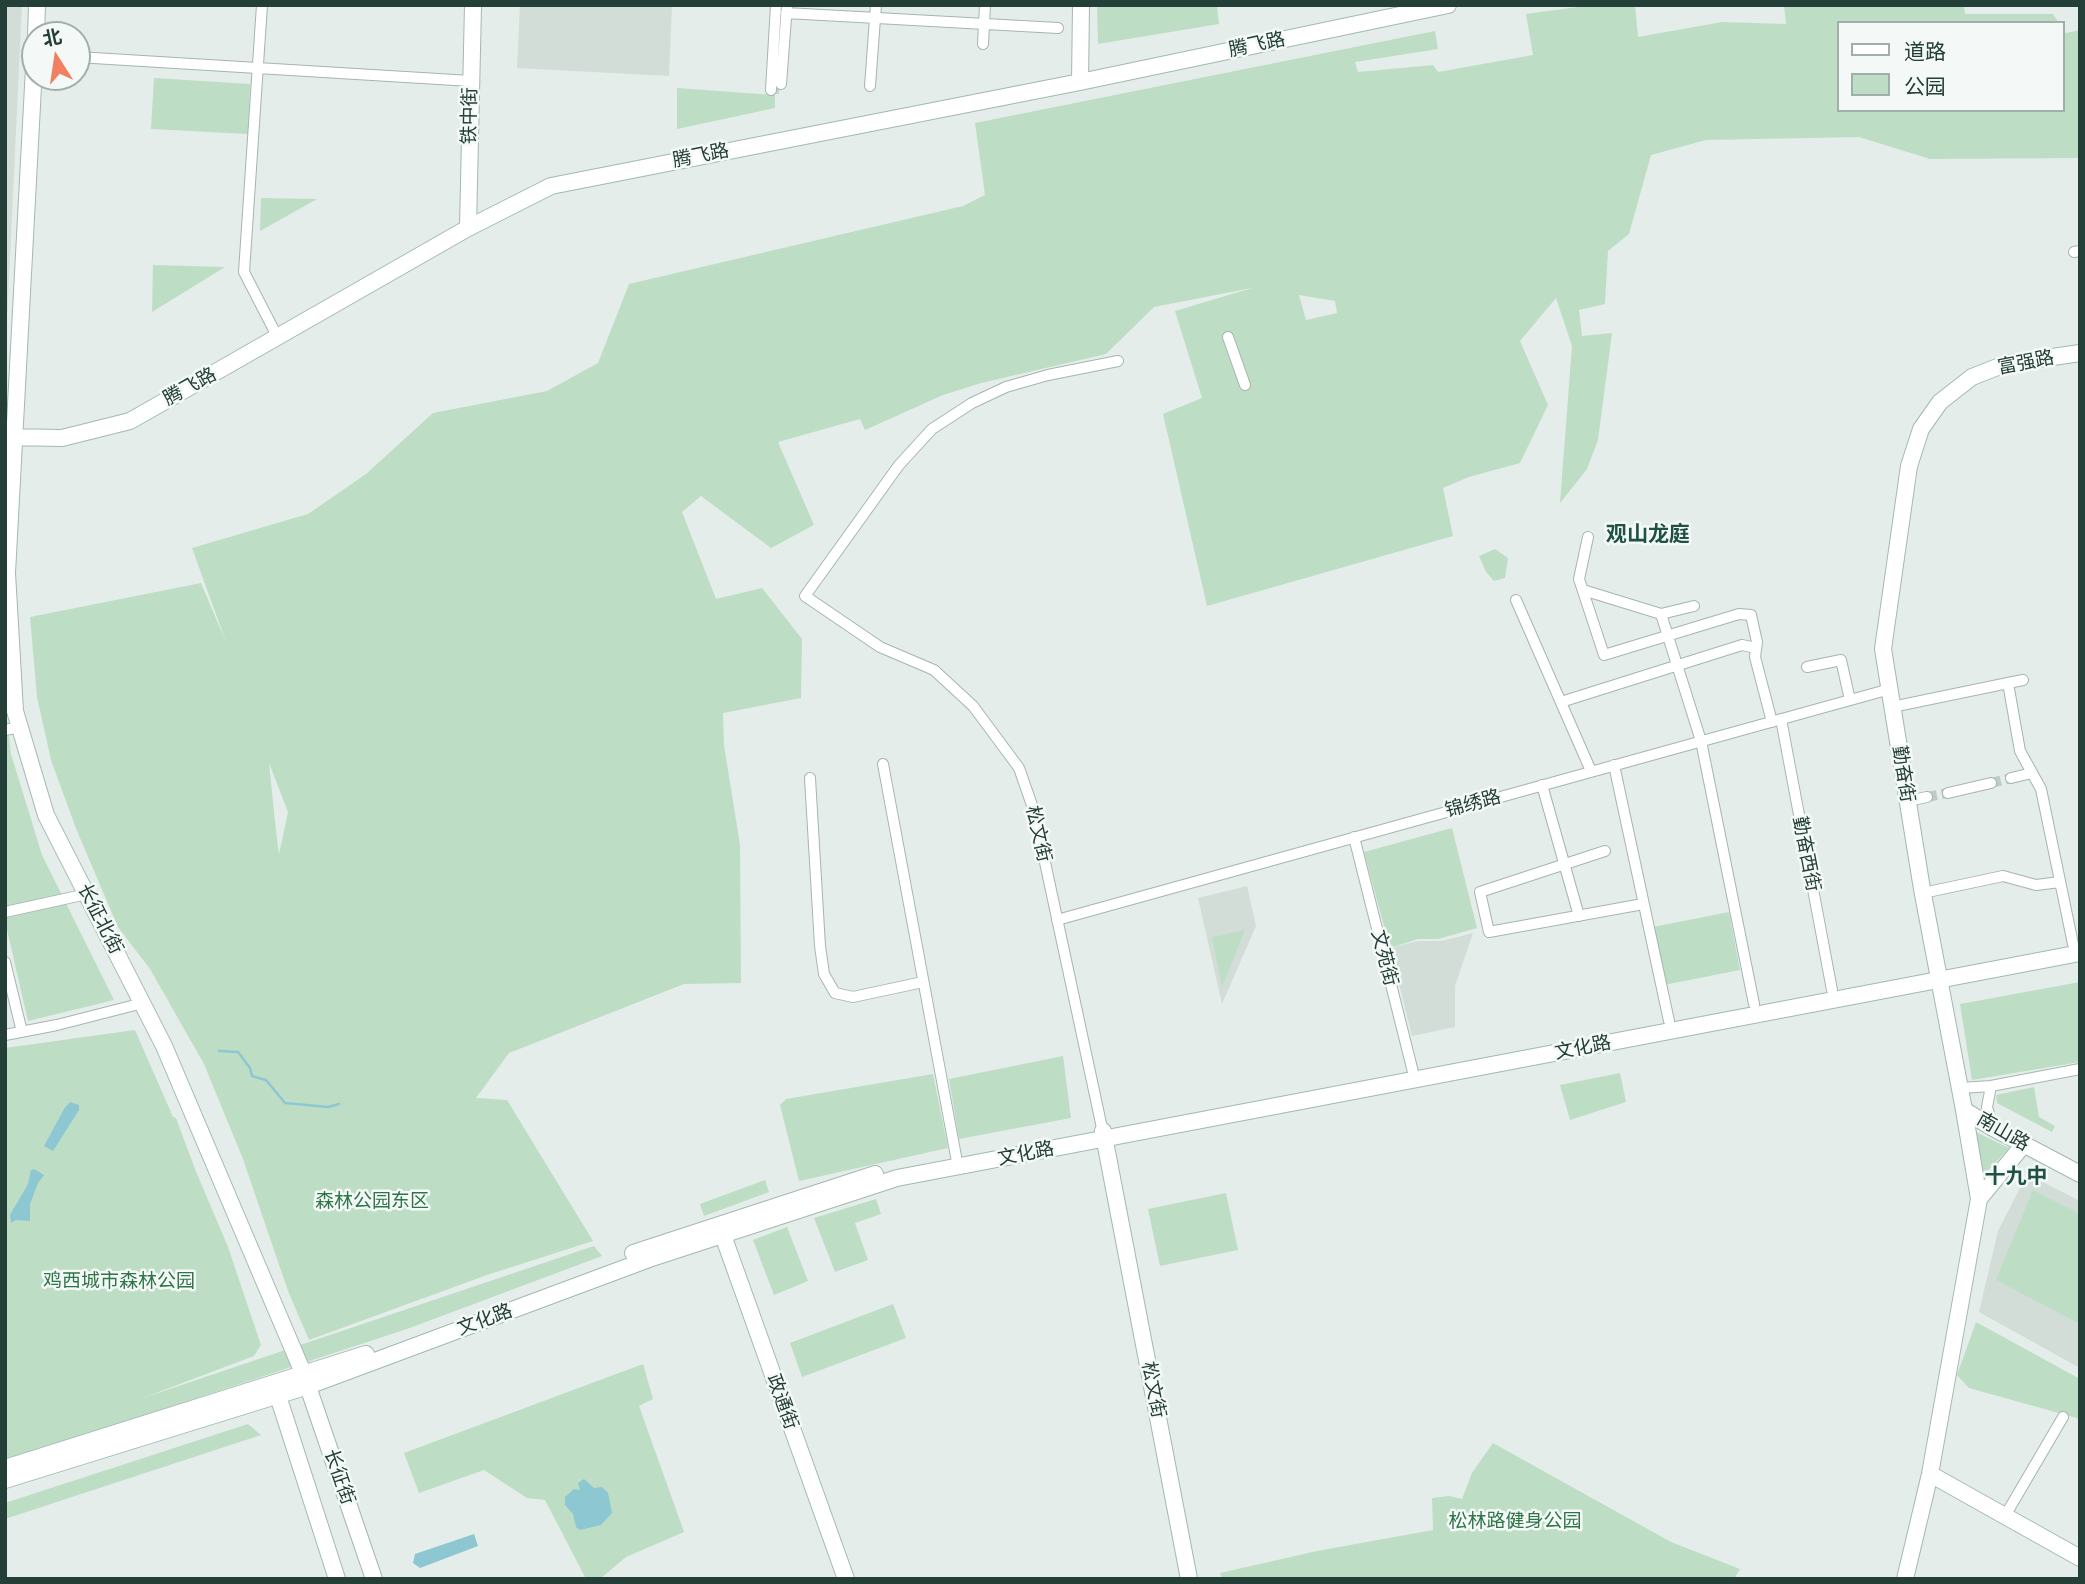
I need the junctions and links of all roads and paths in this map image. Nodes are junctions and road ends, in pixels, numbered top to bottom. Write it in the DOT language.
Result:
graph roads {
  1 [pos="262,5"];
  2 [pos="473,5"];
  3 [pos="776,5"];
  4 [pos="876,5"];
  5 [pos="985,5"];
  6 [pos="1081,5"];
  7 [pos="1448,5"];
  8 [pos="787,9"];
  9 [pos="875,19"];
  10 [pos="984,24"];
  11 [pos="1058,29"];
  12 [pos="984,44"];
  13 [pos="91,58"];
  14 [pos="259,68"];
  15 [pos="471,81"];
  16 [pos="1080,82"];
  17 [pos="870,86"];
  18 [pos="33,91"];
  19 [pos="467,228"];
  20 [pos="1228,337"];
  21 [pos="278,338"];
  22 [pos="2080,353"];
  23 [pos="1118,361"];
  24 [pos="1245,385"];
  25 [pos="10,437"];
  26 [pos="1918,437"];
  27 [pos="1588,537"];
  28 [pos="1583,590"];
  29 [pos="1516,600"];
  30 [pos="1694,606"];
  31 [pos="1661,614"];
  32 [pos="1666,636"];
  33 [pos="1756,648"];
  34 [pos="1807,667"];
  35 [pos="2023,680"];
  36 [pos="2008,683"];
  37 [pos="1890,689"];
  38 [pos="1850,700"];
  39 [pos="1561,702"];
  40 [pos="1892,707"];
  41 [pos="1776,720"];
  42 [pos="13,729"];
  43 [pos="1701,741"];
  44 [pos="883,764"];
  45 [pos="1614,765"];
  46 [pos="1591,771"];
  47 [pos="2032,773"];
  48 [pos="810,778"];
  49 [pos="2011,778"];
  50 [pos="1992,783"];
  51 [pos="1542,785"];
  52 [pos="1948,793"];
  53 [pos="1927,797"];
  54 [pos="1908,802"];
  55 [pos="1354,837"];
  56 [pos="1605,851"];
  57 [pos="1564,864"];
  58 [pos="2060,882"];
  59 [pos="1923,893"];
  60 [pos="87,894"];
  61 [pos="1643,904"];
  62 [pos="5,912"];
  63 [pos="1579,916"];
  64 [pos="1057,920"];
  65 [pos="2077,947"];
  66 [pos="5,962"];
  67 [pos="1938,975"];
  68 [pos="923,982"];
  69 [pos="1832,989"];
  70 [pos="143,1003"];
  71 [pos="1754,1004"];
  72 [pos="1669,1021"];
  73 [pos="22,1032"];
  74 [pos="5,1035"];
  75 [pos="2080,1069"];
  76 [pos="1413,1075"];
  77 [pos="1992,1086"];
  78 [pos="1960,1088"];
  79 [pos="1965,1110"];
  80 [pos="1993,1128"];
  81 [pos="1103,1133"];
  82 [pos="2024,1144"];
  83 [pos="957,1161"];
  84 [pos="2080,1174"];
  85 [pos="1979,1199"];
  86 [pos="721,1230"];
  87 [pos="306,1380"];
  88 [pos="278,1396"];
  89 [pos="2063,1417"];
  90 [pos="5,1468"];
  91 [pos="1930,1474"];
  92 [pos="5,1480"];
  93 [pos="2005,1516"];
  94 [pos="2080,1558"];
  95 [pos="337,1579"];
  96 [pos="374,1579"];
  97 [pos="846,1579"];
  98 [pos="1189,1579"];
  99 [pos="1905,1579"];
  1 -- 14 [label="street"];
  2 -- 15 [label="main road, 铁中街"];
  3 -- 8 [label="street"];
  4 -- 9 [label="street"];
  5 -- 10 [label="street"];
  6 -- 16 [label="main road"];
  7 -- 16 [label="main road, 腾飞路"];
  8 -- 9 [label="street"];
  9 -- 10 [label="street"];
  9 -- 17 [label="street"];
  10 -- 11 [label="street"];
  10 -- 12 [label="street"];
  13 -- 14 [label="street"];
  14 -- 15 [label="street"];
  14 -- 21 [label="street"];
  15 -- 19 [label="main road, 铁中街"];
  16 -- 19 [label="main road, 腾飞路"];
  18 -- 25 [label="main road, 长征北街"];
  19 -- 21 [label="main road, 腾飞路"];
  20 -- 24 [label="street"];
  21 -- 25 [label="main road, 腾飞路"];
  22 -- 26 [label="main road, 富强路"];
  23 -- 64 [label="street, 松文街"];
  25 -- 42 [label="main road, 长征北街"];
  26 -- 37 [label="main road, 勤奋街"];
  27 -- 28 [label="street"];
  28 -- 31 [label="street"];
  28 -- 32 [label="street"];
  29 -- 39 [label="street"];
  30 -- 31 [label="street"];
  31 -- 32 [label="street"];
  32 -- 33 [label="street, 勤奋西街"];
  32 -- 43 [label="street"];
  33 -- 39 [label="street"];
  33 -- 41 [label="street, 勤奋西街"];
  34 -- 38 [label="street"];
  35 -- 36 [label="street"];
  36 -- 40 [label="street"];
  36 -- 47 [label="street"];
  37 -- 38 [label="street, 锦绣路"];
  37 -- 40 [label="main road, 勤奋街"];
  38 -- 41 [label="street, 锦绣路"];
  39 -- 46 [label="street"];
  40 -- 54 [label="main road, 勤奋街"];
  41 -- 43 [label="street, 锦绣路"];
  41 -- 69 [label="street, 勤奋西街"];
  42 -- 60 [label="main road, 长征北街"];
  43 -- 45 [label="street, 锦绣路"];
  43 -- 71 [label="street"];
  44 -- 68 [label="street"];
  45 -- 46 [label="street, 锦绣路"];
  45 -- 61 [label="street"];
  46 -- 51 [label="street, 锦绣路"];
  47 -- 49 [label="street"];
  47 -- 58 [label="street"];
  48 -- 68 [label="street"];
  50 -- 52 [label="street"];
  51 -- 55 [label="street, 锦绣路"];
  51 -- 57 [label="street"];
  53 -- 54 [label="street"];
  54 -- 59 [label="main road, 勤奋街"];
  55 -- 64 [label="street, 锦绣路"];
  55 -- 76 [label="street, 文苑街"];
  56 -- 57 [label="street"];
  57 -- 63 [label="street"];
  57 -- 63 [label="street"];
  58 -- 59 [label="street"];
  58 -- 65 [label="street"];
  59 -- 67 [label="main road, 勤奋街"];
  60 -- 62 [label="street"];
  60 -- 70 [label="main road, 长征北街"];
  61 -- 63 [label="street"];
  61 -- 72 [label="street"];
  64 -- 81 [label="street, 松文街"];
  65 -- 67 [label="main road, 文化路"];
  66 -- 73 [label="street"];
  67 -- 69 [label="main road, 文化路"];
  67 -- 76 [label="main road, 文化路"];
  67 -- 78 [label="main road, 勤奋街"];
  68 -- 83 [label="street"];
  69 -- 71 [label="main road, 文化路"];
  70 -- 73 [label="street"];
  70 -- 87 [label="main road, 长征北街"];
  71 -- 72 [label="main road, 文化路"];
  72 -- 76 [label="main road, 文化路"];
  73 -- 74 [label="street"];
  75 -- 77 [label="street"];
  76 -- 81 [label="main road, 文化路"];
  77 -- 78 [label="street"];
  77 -- 80 [label="street"];
  78 -- 79 [label="main road, 勤奋街"];
  79 -- 80 [label="main road, 南山路"];
  79 -- 85 [label="main road, 勤奋街"];
  80 -- 82 [label="main road, 南山路"];
  81 -- 83 [label="main road, 文化路"];
  81 -- 98 [label="main road, 松文街"];
  82 -- 84 [label="main road, 南山路"];
  82 -- 85 [label="main road"];
  83 -- 86 [label="main road, 文化路"];
  85 -- 91 [label="main road"];
  86 -- 87 [label="main road, 文化路"];
  86 -- 97 [label="main road, 政通街"];
  87 -- 88 [label="main road, 文化路"];
  87 -- 90 [label="main road, 文化路"];
  87 -- 96 [label="main road, 长征街"];
  88 -- 92 [label="main road, 文化路"];
  88 -- 95 [label="main road, 长征街"];
  89 -- 93 [label="street"];
  91 -- 93 [label="main road"];
  91 -- 99 [label="main road"];
  93 -- 94 [label="main road"];
}
